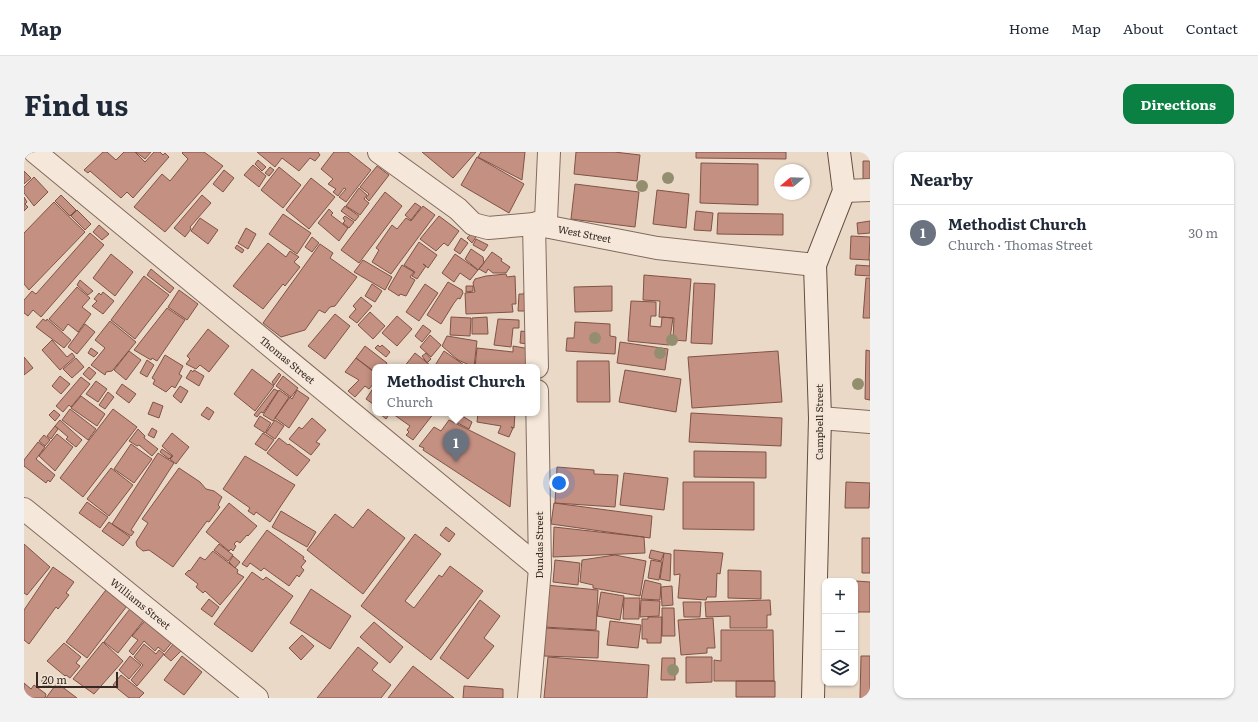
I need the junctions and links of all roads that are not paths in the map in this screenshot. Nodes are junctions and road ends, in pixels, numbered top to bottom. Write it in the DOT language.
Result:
graph roads {
  1 [pos="35,152"];
  2 [pos="379,152"];
  3 [pos="549,152"];
  4 [pos="839,152"];
  5 [pos="870,190"];
  6 [pos="844,191"];
  7 [pos="534,224"];
  8 [pos="815,265"];
  9 [pos="537,364"];
  10 [pos="537,416"];
  11 [pos="820,418"];
  12 [pos="870,422"];
  13 [pos="24,509"];
  14 [pos="540,568"];
  15 [pos="257,698"];
  16 [pos="529,698"];
  17 [pos="813,698"];
  1 -- 14 [label="street, Thomas Street"];
  2 -- 7 [label="street, West Street"];
  3 -- 7 [label="street"];
  4 -- 6 [label="street, Campbell Street"];
  5 -- 6 [label="street"];
  6 -- 8 [label="street, Campbell Street"];
  7 -- 8 [label="street, West Street"];
  7 -- 9 [label="street"];
  8 -- 11 [label="street, Campbell Street"];
  10 -- 14 [label="street, Dundas Street"];
  11 -- 12 [label="street"];
  11 -- 17 [label="street, Campbell Street"];
  13 -- 15 [label="street, Williams Street"];
  14 -- 16 [label="street, Dundas Street"];
}
